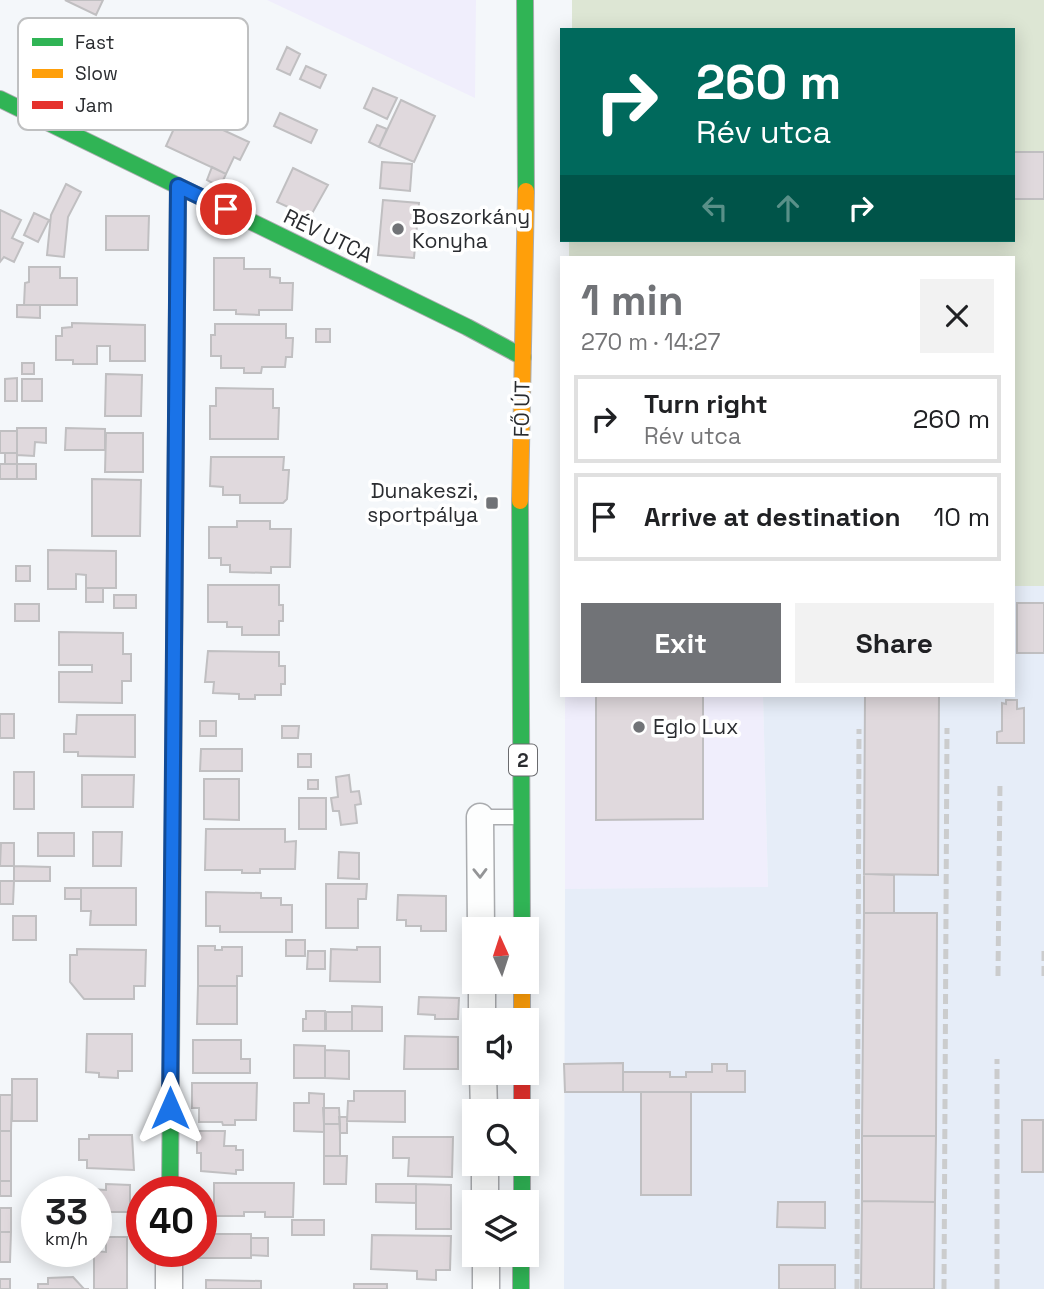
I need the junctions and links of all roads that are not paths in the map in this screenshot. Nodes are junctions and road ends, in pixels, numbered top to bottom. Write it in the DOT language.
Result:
graph roads {
  1 [pos="525,0"];
  2 [pos="0,99"];
  3 [pos="18,108"];
  4 [pos="63,130"];
  5 [pos="178,186"];
  6 [pos="523,357"];
  7 [pos="480,817"];
  8 [pos="523,817"];
  9 [pos="481,917"];
  10 [pos="523,917"];
  11 [pos="170,1176"];
  12 [pos="169,1267"];
  13 [pos="486,1267"];
  14 [pos="522,1267"];
  15 [pos="169,1289"];
  16 [pos="486,1289"];
  17 [pos="521,1289"];
  1 -- 6 [label="street, FŐ ÚT / 2"];
  2 -- 3 [label="street, RÉV UTCA"];
  4 -- 5 [label="street, RÉV UTCA"];
  5 -- 6 [label="street, RÉV UTCA"];
  5 -- 11 [label="street"];
  6 -- 8 [label="street, FŐ ÚT / 2"];
  7 -- 8 [label="lane"];
  7 -- 9 [label="street, one-way"];
  8 -- 10 [label="street, FŐ ÚT / 2"];
  12 -- 15 [label="street"];
  13 -- 16 [label="street"];
  14 -- 17 [label="street"];
}
